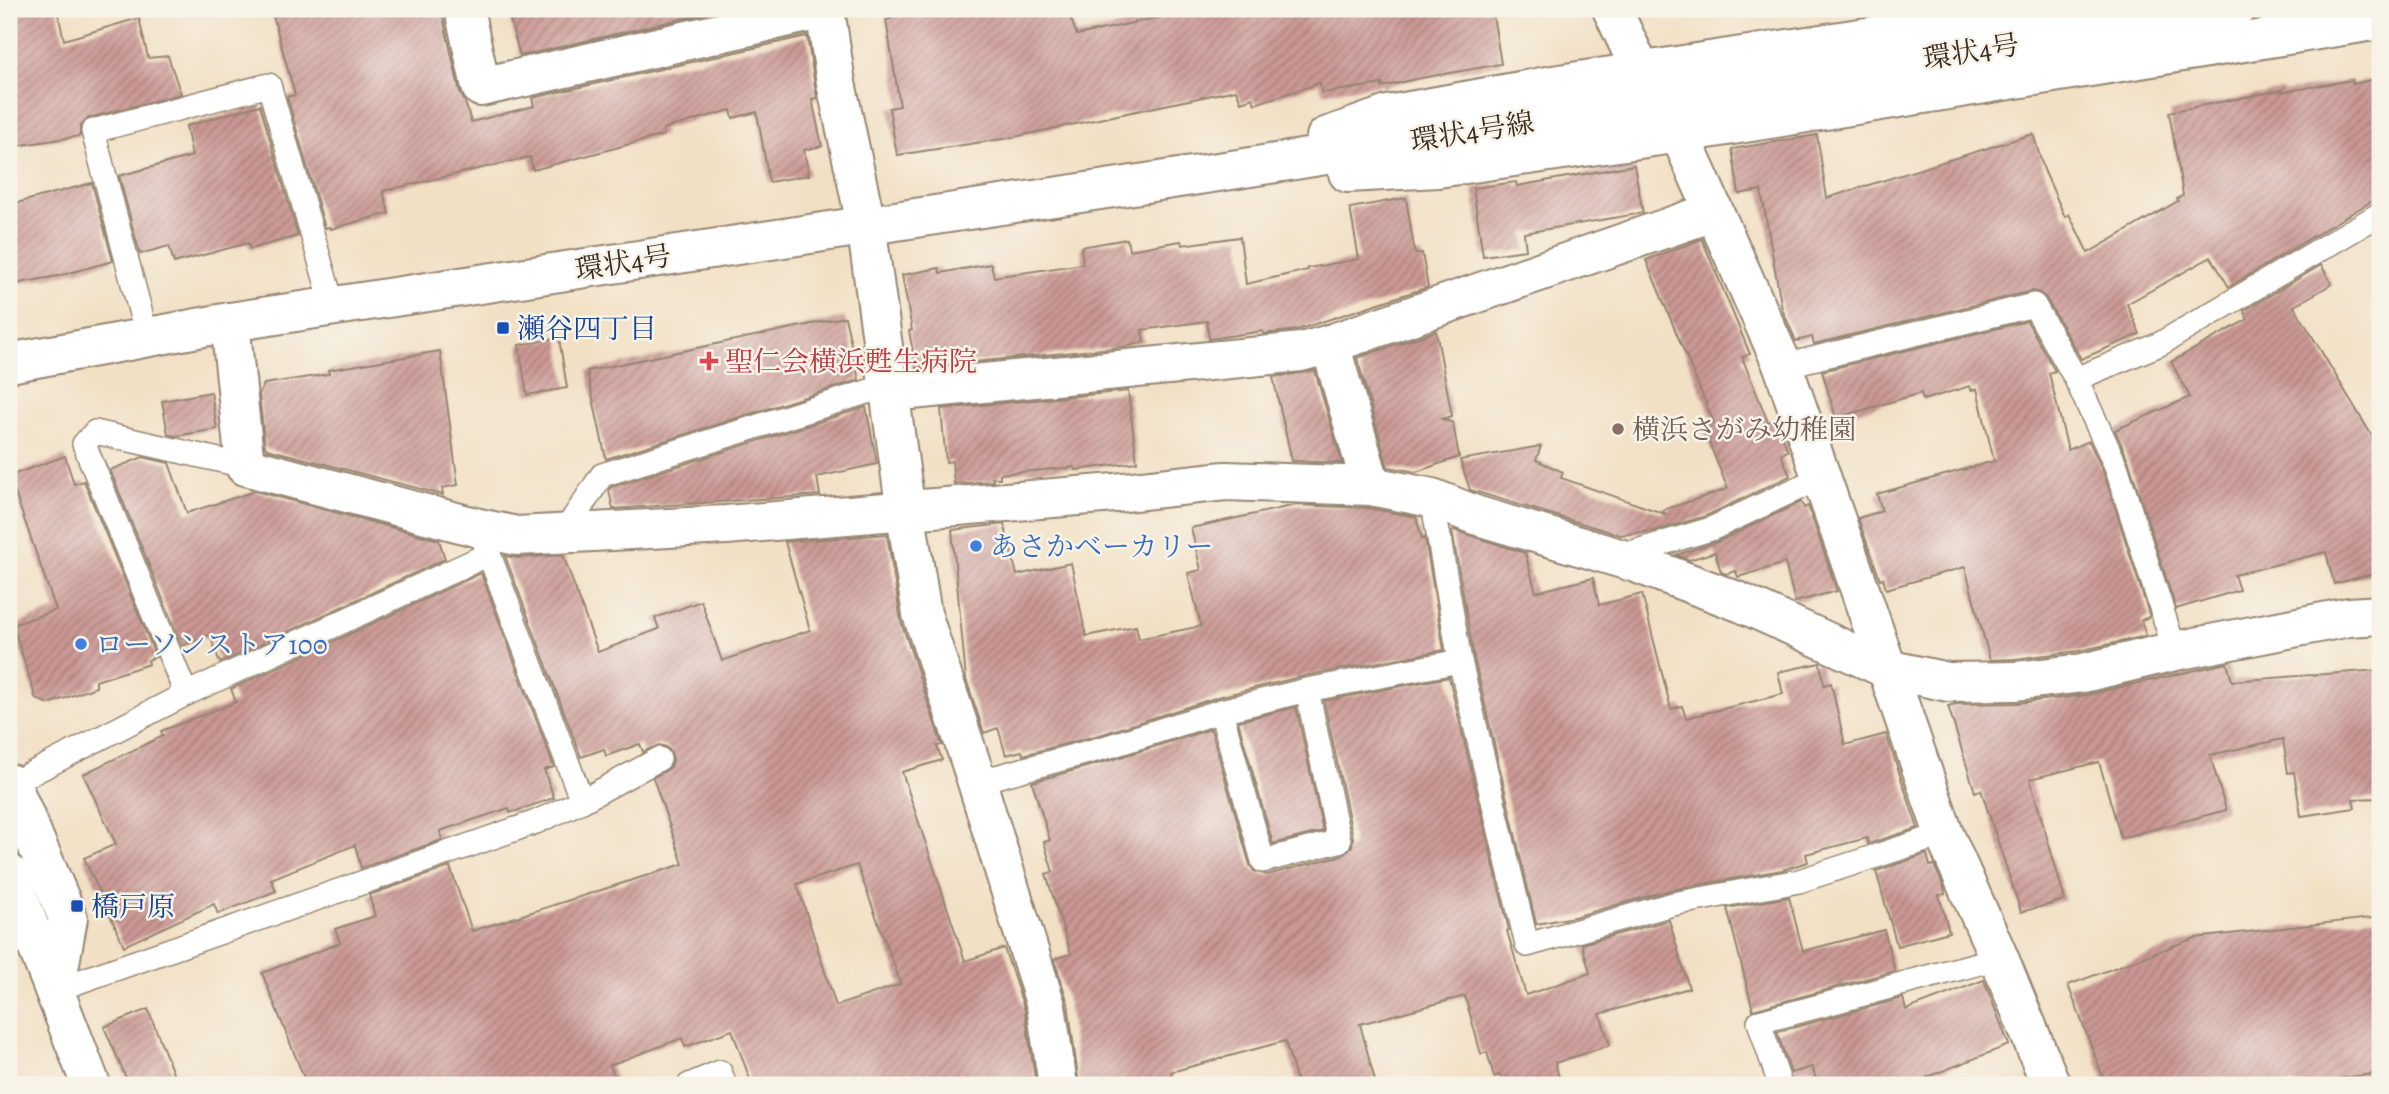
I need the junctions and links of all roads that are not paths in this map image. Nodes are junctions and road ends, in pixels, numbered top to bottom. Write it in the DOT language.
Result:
graph roads {
  1 [pos="464,9"];
  2 [pos="825,9"];
  3 [pos="1612,9"];
  4 [pos="2050,9"];
  5 [pos="2235,9"];
  6 [pos="2380,20"];
  7 [pos="2260,24"];
  8 [pos="1641,71"];
  9 [pos="1706,93"];
  10 [pos="1679,133"];
  11 [pos="1238,169"];
  12 [pos="1713,212"];
  13 [pos="2380,214"];
  14 [pos="866,224"];
  15 [pos="333,306"];
  16 [pos="230,322"];
  17 [pos="147,337"];
  18 [pos="1330,344"];
  19 [pos="9,363"];
  20 [pos="1783,366"];
  21 [pos="2076,379"];
  22 [pos="891,391"];
  23 [pos="245,466"];
  24 [pos="1822,477"];
  25 [pos="1371,486"];
  26 [pos="1432,498"];
  27 [pos="905,510"];
  28 [pos="563,534"];
  29 [pos="484,541"];
  30 [pos="1618,557"];
  31 [pos="2380,615"];
  32 [pos="2175,651"];
  33 [pos="1460,660"];
  34 [pos="1887,669"];
  35 [pos="1307,690"];
  36 [pos="186,694"];
  37 [pos="1221,711"];
  38 [pos="659,759"];
  39 [pos="977,782"];
  40 [pos="10,785"];
  41 [pos="582,801"];
  42 [pos="1944,834"];
  43 [pos="9,874"];
  44 [pos="1999,958"];
  45 [pos="55,990"];
  46 [pos="91,1085"];
  47 [pos="689,1085"];
  48 [pos="725,1085"];
  49 [pos="1058,1085"];
  50 [pos="1777,1085"];
  51 [pos="2051,1085"];
  1 -- 2 [label="street"];
  2 -- 14 [label="street"];
  3 -- 8 [label="street"];
  4 -- 8 [label="street"];
  5 -- 9 [label="street, 環状4号"];
  6 -- 7 [label="street"];
  7 -- 10 [label="street"];
  8 -- 11 [label="street"];
  9 -- 11 [label="street, 環状4号線"];
  10 -- 11 [label="street"];
  10 -- 12 [label="street"];
  11 -- 14 [label="street, 環状4号"];
  12 -- 18 [label="street"];
  12 -- 20 [label="street"];
  13 -- 21 [label="lane"];
  14 -- 15 [label="street, 環状4号"];
  14 -- 22 [label="street"];
  15 -- 16 [label="street, 環状4号"];
  15 -- 17 [label="lane"];
  16 -- 17 [label="street, 環状4号"];
  16 -- 23 [label="street"];
  17 -- 19 [label="street, 環状4号"];
  18 -- 22 [label="street"];
  18 -- 25 [label="street"];
  20 -- 21 [label="lane"];
  20 -- 24 [label="street"];
  21 -- 32 [label="lane"];
  22 -- 27 [label="street"];
  22 -- 28 [label="lane"];
  23 -- 29 [label="street"];
  23 -- 36 [label="lane"];
  24 -- 30 [label="lane"];
  24 -- 34 [label="street"];
  25 -- 26 [label="street"];
  25 -- 27 [label="street"];
  26 -- 30 [label="street"];
  26 -- 33 [label="lane"];
  27 -- 28 [label="street"];
  27 -- 39 [label="street"];
  28 -- 29 [label="street"];
  29 -- 36 [label="lane"];
  29 -- 41 [label="lane"];
  30 -- 34 [label="street"];
  31 -- 32 [label="street"];
  32 -- 34 [label="street"];
  33 -- 35 [label="lane"];
  33 -- 42 [label="lane"];
  34 -- 42 [label="street"];
  35 -- 37 [label="lane"];
  35 -- 37 [label="lane"];
  36 -- 40 [label="lane"];
  37 -- 39 [label="lane"];
  38 -- 41 [label="lane"];
  39 -- 49 [label="street"];
  40 -- 45 [label="street"];
  41 -- 45 [label="lane"];
  42 -- 44 [label="street"];
  43 -- 45 [label="street"];
  44 -- 50 [label="lane"];
  44 -- 51 [label="street"];
  45 -- 46 [label="street"];
  47 -- 48 [label="lane"];
}
